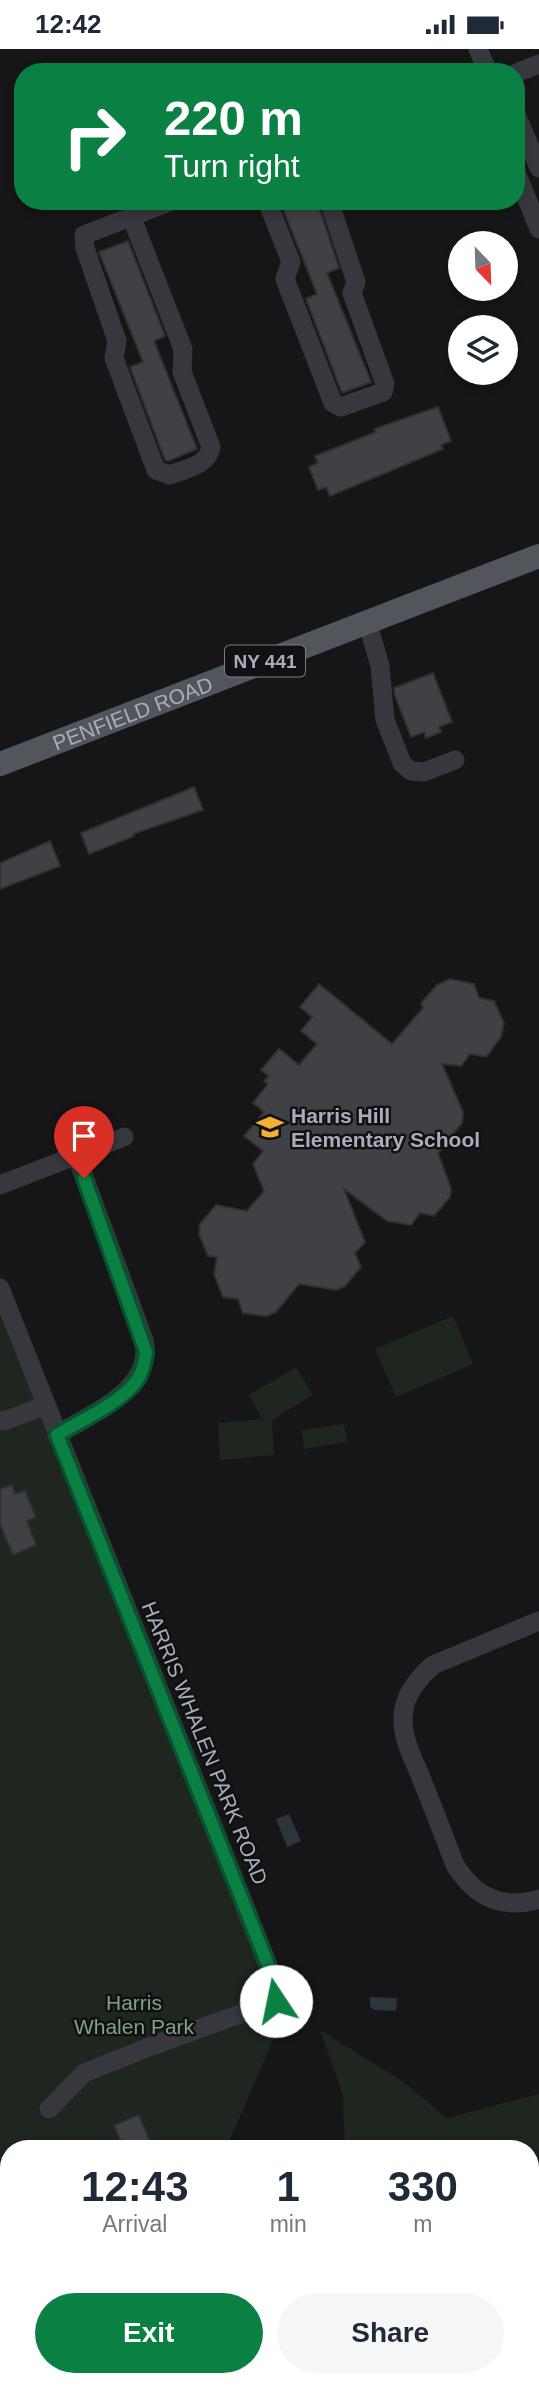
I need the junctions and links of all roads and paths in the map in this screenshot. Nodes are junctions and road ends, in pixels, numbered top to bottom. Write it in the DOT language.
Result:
graph roads {
  1 [pos="525,135"];
  2 [pos="539,168"];
  3 [pos="525,194"];
  4 [pos="147,210"];
  5 [pos="271,210"];
  6 [pos="332,210"];
  7 [pos="131,216"];
  8 [pos="539,229"];
  9 [pos="539,556"];
  10 [pos="367,621"];
  11 [pos="456,760"];
  12 [pos="0,764"];
  13 [pos="124,1137"];
  14 [pos="76,1156"];
  15 [pos="0,1185"];
  16 [pos="0,1288"];
  17 [pos="46,1405"];
  18 [pos="0,1420"];
  19 [pos="57,1435"];
  20 [pos="539,1621"];
  21 [pos="539,1899"];
  22 [pos="49,2109"];
  1 -- 2 [label="street"];
  3 -- 8 [label="street"];
  4 -- 7 [label="street"];
  5 -- 6 [label="street"];
  7 -- 7 [label="street"];
  9 -- 10 [label="main road, PENFIELD ROAD / NY 441"];
  10 -- 11 [label="street"];
  10 -- 12 [label="main road, PENFIELD ROAD / NY 441"];
  13 -- 14 [label="street"];
  14 -- 15 [label="street"];
  14 -- 19 [label="street"];
  16 -- 17 [label="street, HARRIS WHALEN PARK ROAD"];
  17 -- 18 [label="street"];
  17 -- 19 [label="street, HARRIS WHALEN PARK ROAD"];
  19 -- 22 [label="street, HARRIS WHALEN PARK ROAD"];
  20 -- 21 [label="street"];
}
